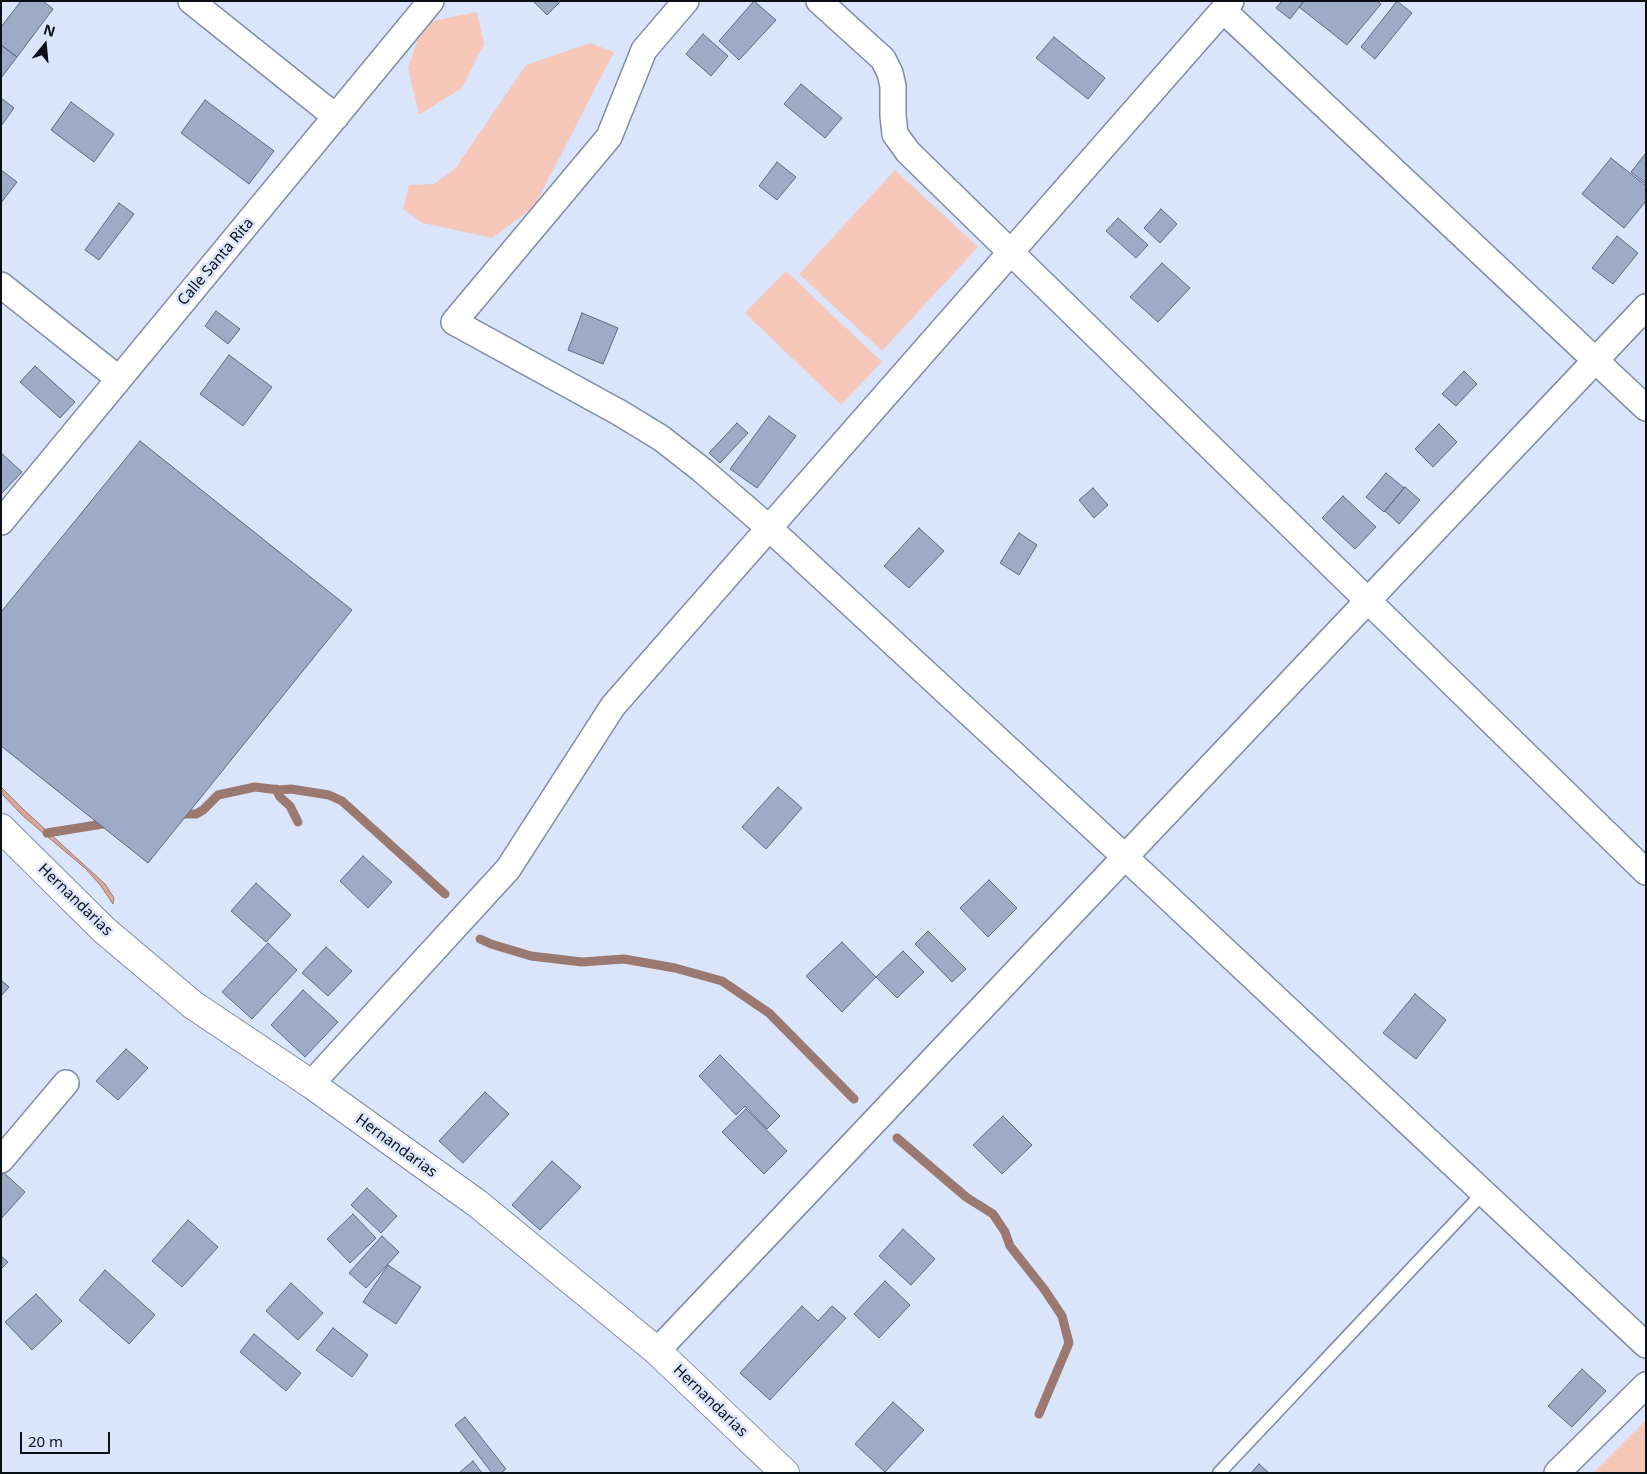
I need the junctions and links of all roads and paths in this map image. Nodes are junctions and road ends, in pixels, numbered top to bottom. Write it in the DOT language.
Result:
graph roads {
  1 [pos="191,1"];
  2 [pos="431,1"];
  3 [pos="686,1"];
  4 [pos="819,1"];
  5 [pos="1227,6"];
  6 [pos="336,116"];
  7 [pos="1011,252"];
  8 [pos="1,286"];
  9 [pos="1646,307"];
  10 [pos="1595,360"];
  11 [pos="119,379"];
  12 [pos="1646,408"];
  13 [pos="1,522"];
  14 [pos="769,528"];
  15 [pos="1368,600"];
  16 [pos="1,828"];
  17 [pos="1125,857"];
  18 [pos="1646,872"];
  19 [pos="66,1083"];
  20 [pos="311,1084"];
  21 [pos="1,1160"];
  22 [pos="1484,1193"];
  23 [pos="1646,1345"];
  24 [pos="657,1351"];
  25 [pos="1646,1385"];
  26 [pos="785,1473"];
  27 [pos="1220,1473"];
  28 [pos="1557,1473"];
  1 -- 6 [label="street"];
  2 -- 6 [label="street, Calle Santa Rita"];
  3 -- 14 [label="street"];
  4 -- 7 [label="street"];
  5 -- 7 [label="street"];
  5 -- 10 [label="street"];
  6 -- 11 [label="street, Calle Santa Rita"];
  7 -- 14 [label="street"];
  7 -- 15 [label="street"];
  8 -- 11 [label="street"];
  9 -- 10 [label="street"];
  10 -- 12 [label="street"];
  10 -- 15 [label="street"];
  11 -- 13 [label="street, Calle Santa Rita"];
  14 -- 17 [label="street"];
  14 -- 20 [label="street"];
  15 -- 17 [label="street"];
  15 -- 18 [label="street"];
  16 -- 20 [label="street, Hernandarias"];
  17 -- 22 [label="street"];
  17 -- 24 [label="street"];
  19 -- 21 [label="street"];
  20 -- 24 [label="street, Hernandarias"];
  22 -- 23 [label="street"];
  22 -- 27 [label="lane"];
  24 -- 26 [label="street, Hernandarias"];
  25 -- 28 [label="street"];
}
